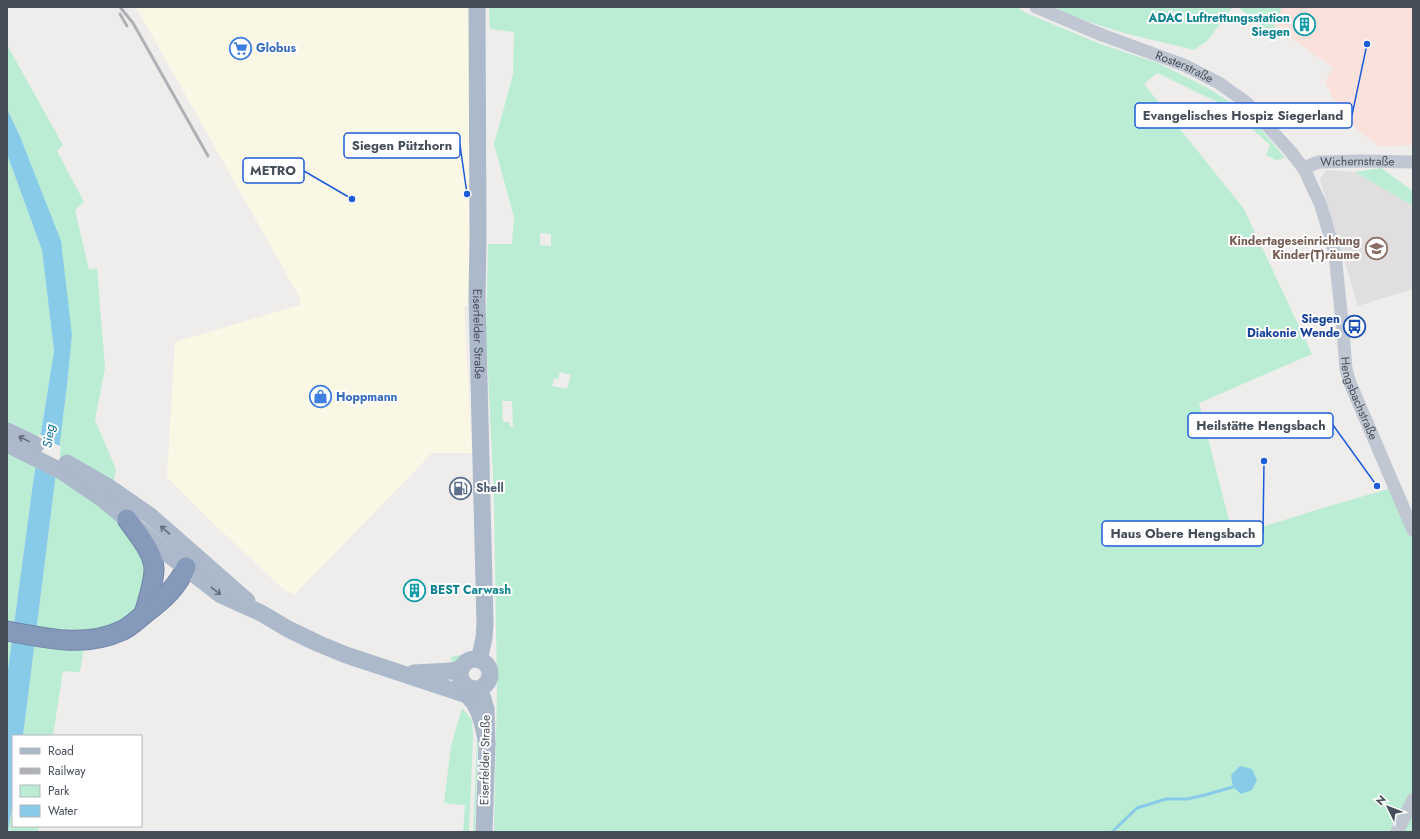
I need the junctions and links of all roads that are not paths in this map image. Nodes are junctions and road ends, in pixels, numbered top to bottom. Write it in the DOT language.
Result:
graph roads {
  1 [pos="477,7"];
  2 [pos="1036,7"];
  3 [pos="1413,162"];
  4 [pos="1304,169"];
  5 [pos="7,431"];
  6 [pos="7,444"];
  7 [pos="105,493"];
  8 [pos="127,519"];
  9 [pos="1413,530"];
  10 [pos="190,562"];
  11 [pos="144,614"];
  12 [pos="7,631"];
  13 [pos="479,660"];
  14 [pos="406,674"];
  15 [pos="461,674"];
  16 [pos="480,689"];
  17 [pos="487,744"];
  18 [pos="1413,800"];
  19 [pos="484,832"];
  20 [pos="1397,832"];
  1 -- 13 [label="main road, Eiserfelder Straße"];
  2 -- 4 [label="street, Rosterstraße"];
  3 -- 4 [label="street, Wichernstraße"];
  4 -- 9 [label="street, Hengsbachstraße"];
  7 -- 5 [label="main road, one-way"];
  6 -- 7 [label="main road"];
  7 -- 8 [label="main road"];
  10 -- 7 [label="main road, one-way"];
  8 -- 10 [label="main road"];
  8 -- 11 [label="highway"];
  10 -- 11 [label="highway"];
  10 -- 14 [label="main road"];
  11 -- 12 [label="highway"];
  13 -- 15 [label="main road"];
  13 -- 16 [label="main road"];
  14 -- 15 [label="main road"];
  14 -- 17 [label="main road"];
  15 -- 16 [label="main road"];
  16 -- 17 [label="main road, Eiserfelder Straße"];
  17 -- 19 [label="main road, Eiserfelder Straße"];
  18 -- 20 [label="street"];
}
